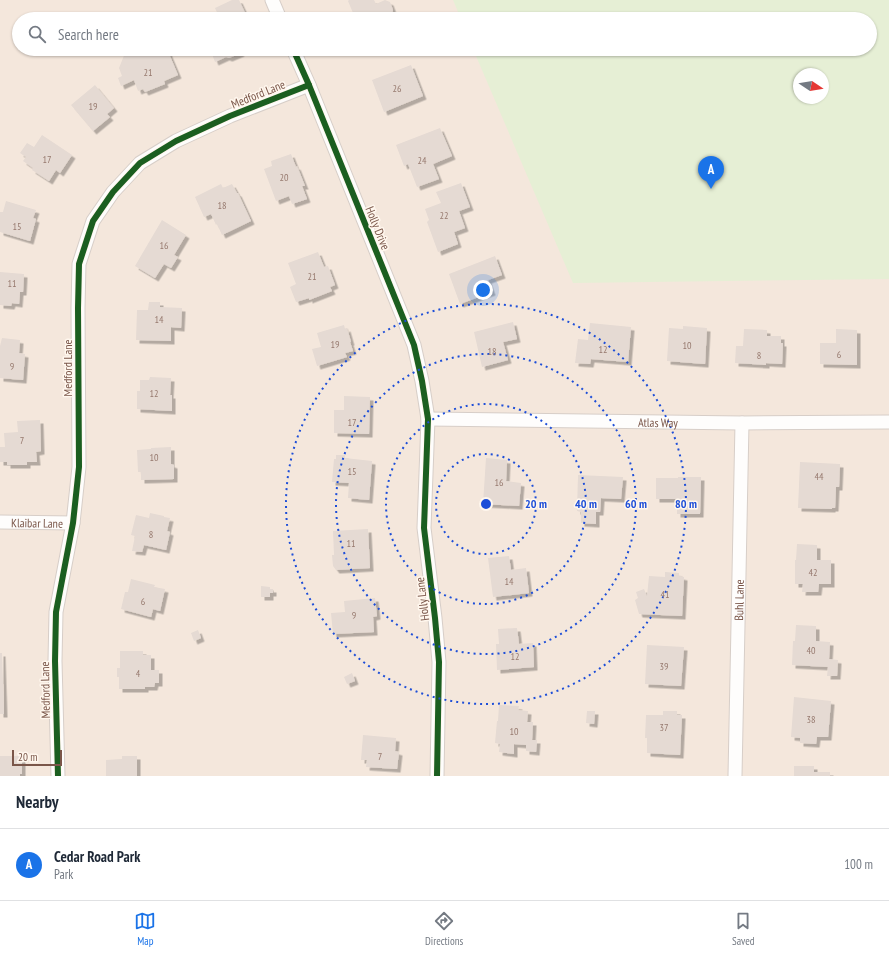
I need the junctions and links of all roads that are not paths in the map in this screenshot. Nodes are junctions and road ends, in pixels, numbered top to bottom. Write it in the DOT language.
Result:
graph roads {
  1 [pos="272,0"];
  2 [pos="277,12"];
  3 [pos="296,56"];
  4 [pos="309,85"];
  5 [pos="428,419"];
  6 [pos="889,422"];
  7 [pos="742,423"];
  8 [pos="0,522"];
  9 [pos="73,523"];
  10 [pos="58,776"];
  11 [pos="437,776"];
  12 [pos="735,776"];
  1 -- 2 [label="street"];
  3 -- 4 [label="street, Holly Drive"];
  4 -- 5 [label="street, Holly Drive"];
  4 -- 9 [label="street, Medford Lane"];
  5 -- 7 [label="street, Atlas Way"];
  5 -- 11 [label="street, Holly Lane"];
  6 -- 7 [label="street, Atlas Way"];
  7 -- 12 [label="street, Buhl Lane"];
  8 -- 9 [label="street, Klaibar Lane"];
  9 -- 10 [label="street, Medford Lane"];
}
